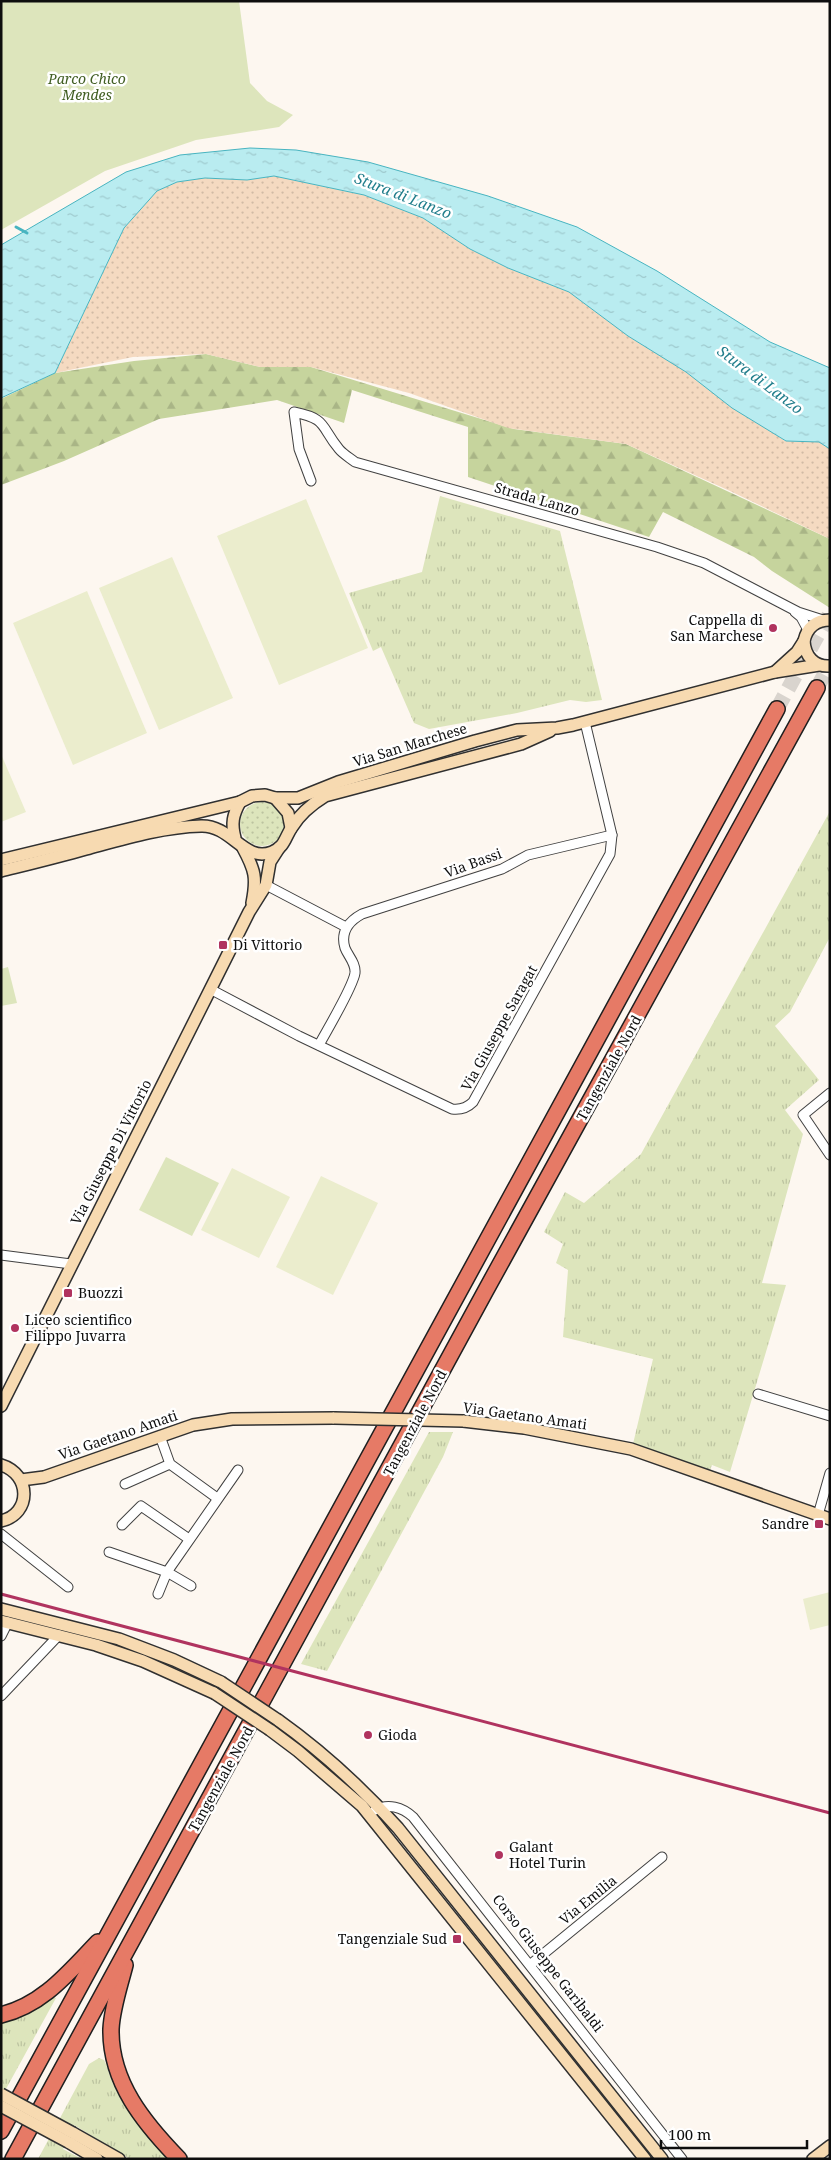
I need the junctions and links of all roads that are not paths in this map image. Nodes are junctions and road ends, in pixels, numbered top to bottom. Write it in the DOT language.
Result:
graph roads {
  1 [pos="311,481"];
  2 [pos="785,604"];
  3 [pos="827,620"];
  4 [pos="806,635"];
  5 [pos="824,665"];
  6 [pos="775,672"];
  7 [pos="817,688"];
  8 [pos="777,709"];
  9 [pos="585,722"];
  10 [pos="556,728"];
  11 [pos="274,798"];
  12 [pos="240,802"];
  13 [pos="291,828"];
  14 [pos="612,835"];
  15 [pos="235,838"];
  16 [pos="243,848"];
  17 [pos="279,848"];
  18 [pos="1,860"];
  19 [pos="1,870"];
  20 [pos="266,885"];
  21 [pos="249,912"];
  22 [pos="346,926"];
  23 [pos="210,989"];
  24 [pos="319,1045"];
  25 [pos="830,1093"];
  26 [pos="830,1156"];
  27 [pos="1,1255"];
  28 [pos="71,1264"];
  29 [pos="758,1394"];
  30 [pos="1,1406"];
  31 [pos="830,1416"];
  32 [pos="160,1436"];
  33 [pos="170,1464"];
  34 [pos="1,1465"];
  35 [pos="238,1470"];
  36 [pos="830,1473"];
  37 [pos="44,1477"];
  38 [pos="21,1480"];
  39 [pos="125,1484"];
  40 [pos="24,1492"];
  41 [pos="217,1498"];
  42 [pos="818,1515"];
  43 [pos="830,1519"];
  44 [pos="3,1521"];
  45 [pos="122,1525"];
  46 [pos="1,1534"];
  47 [pos="189,1539"];
  48 [pos="10,1541"];
  49 [pos="109,1552"];
  50 [pos="167,1572"];
  51 [pos="191,1586"];
  52 [pos="68,1587"];
  53 [pos="158,1594"];
  54 [pos="1,1609"];
  55 [pos="5,1621"];
  56 [pos="59,1635"];
  57 [pos="1,1636"];
  58 [pos="1,1696"];
  59 [pos="380,1808"];
  60 [pos="368,1814"];
  61 [pos="662,1857"];
  62 [pos="111,1928"];
  63 [pos="130,1944"];
  64 [pos="531,1964"];
  65 [pos="1,2015"];
  66 [pos="1,2094"];
  67 [pos="1,2106"];
  68 [pos="1,2131"];
  69 [pos="70,2138"];
  70 [pos="830,2146"];
  71 [pos="13,2159"];
  72 [pos="97,2159"];
  73 [pos="119,2159"];
  74 [pos="178,2159"];
  75 [pos="645,2159"];
  76 [pos="662,2159"];
  77 [pos="682,2159"];
  78 [pos="813,2159"];
  1 -- 2 [label="street, Strada Lanzo"];
  2 -- 3 [label="street, Strada Lanzo"];
  2 -- 4 [label="street, Strada Lanzo"];
  3 -- 4 [label="street, Via San Marchese"];
  4 -- 5 [label="street"];
  4 -- 6 [label="street, Via San Marchese"];
  5 -- 6 [label="street, Via San Marchese"];
  6 -- 9 [label="street, Via San Marchese"];
  7 -- 63 [label="highway, Tangenziale Nord"];
  8 -- 62 [label="highway, Tangenziale Nord"];
  9 -- 10 [label="street, Via San Marchese"];
  9 -- 14 [label="street, Via Giuseppe Saragat"];
  10 -- 11 [label="street, Via San Marchese"];
  10 -- 13 [label="street, Via San Marchese"];
  11 -- 12 [label="street, Via San Marchese"];
  11 -- 13 [label="street"];
  12 -- 15 [label="street"];
  12 -- 18 [label="street, Via San Marchese"];
  13 -- 17 [label="street, Via San Marchese"];
  14 -- 22 [label="street, Via Bassi"];
  14 -- 24 [label="street, Via Giuseppe Saragat"];
  15 -- 16 [label="street"];
  15 -- 19 [label="street"];
  16 -- 17 [label="street"];
  16 -- 21 [label="street, Via Giuseppe Di Vittorio"];
  17 -- 20 [label="street, Via Giuseppe Di Vittorio"];
  20 -- 21 [label="street, Via Giuseppe Di Vittorio"];
  20 -- 22 [label="street"];
  21 -- 23 [label="street, Via Giuseppe Di Vittorio"];
  22 -- 24 [label="street"];
  23 -- 24 [label="street, Via Giuseppe Saragat"];
  23 -- 28 [label="street, Via Giuseppe Di Vittorio"];
  25 -- 26 [label="street"];
  27 -- 28 [label="street"];
  28 -- 30 [label="street, Via Giuseppe Di Vittorio"];
  29 -- 31 [label="street"];
  32 -- 33 [label="street"];
  32 -- 37 [label="street, Via Gaetano Amati"];
  32 -- 42 [label="street, Via Gaetano Amati, bridge"];
  33 -- 39 [label="street"];
  33 -- 41 [label="street"];
  34 -- 38 [label="street"];
  35 -- 41 [label="street"];
  36 -- 42 [label="street"];
  37 -- 38 [label="street, Via Gaetano Amati"];
  37 -- 40 [label="street, Via Gaetano Amati"];
  38 -- 40 [label="street"];
  40 -- 44 [label="street"];
  41 -- 47 [label="street"];
  42 -- 43 [label="street, Via Gaetano Amati"];
  44 -- 48 [label="street"];
  45 -- 47 [label="street"];
  46 -- 48 [label="street"];
  47 -- 50 [label="street"];
  48 -- 52 [label="street"];
  49 -- 50 [label="street"];
  50 -- 51 [label="street"];
  50 -- 53 [label="street"];
  54 -- 59 [label="street, bridge"];
  55 -- 56 [label="street"];
  55 -- 57 [label="street"];
  56 -- 58 [label="street"];
  56 -- 60 [label="street, bridge"];
  59 -- 60 [label="street"];
  59 -- 64 [label="street, Corso Giuseppe Garibaldi"];
  59 -- 76 [label="street"];
  60 -- 75 [label="street"];
  61 -- 64 [label="street, Via Emilia"];
  62 -- 65 [label="highway"];
  62 -- 68 [label="highway, Tangenziale Nord"];
  63 -- 71 [label="highway, Tangenziale Nord"];
  63 -- 74 [label="highway"];
  64 -- 77 [label="street, Corso Giuseppe Garibaldi"];
  66 -- 69 [label="street, bridge"];
  67 -- 69 [label="street, bridge"];
  69 -- 72 [label="street"];
  69 -- 73 [label="street"];
  70 -- 78 [label="street"];
}
